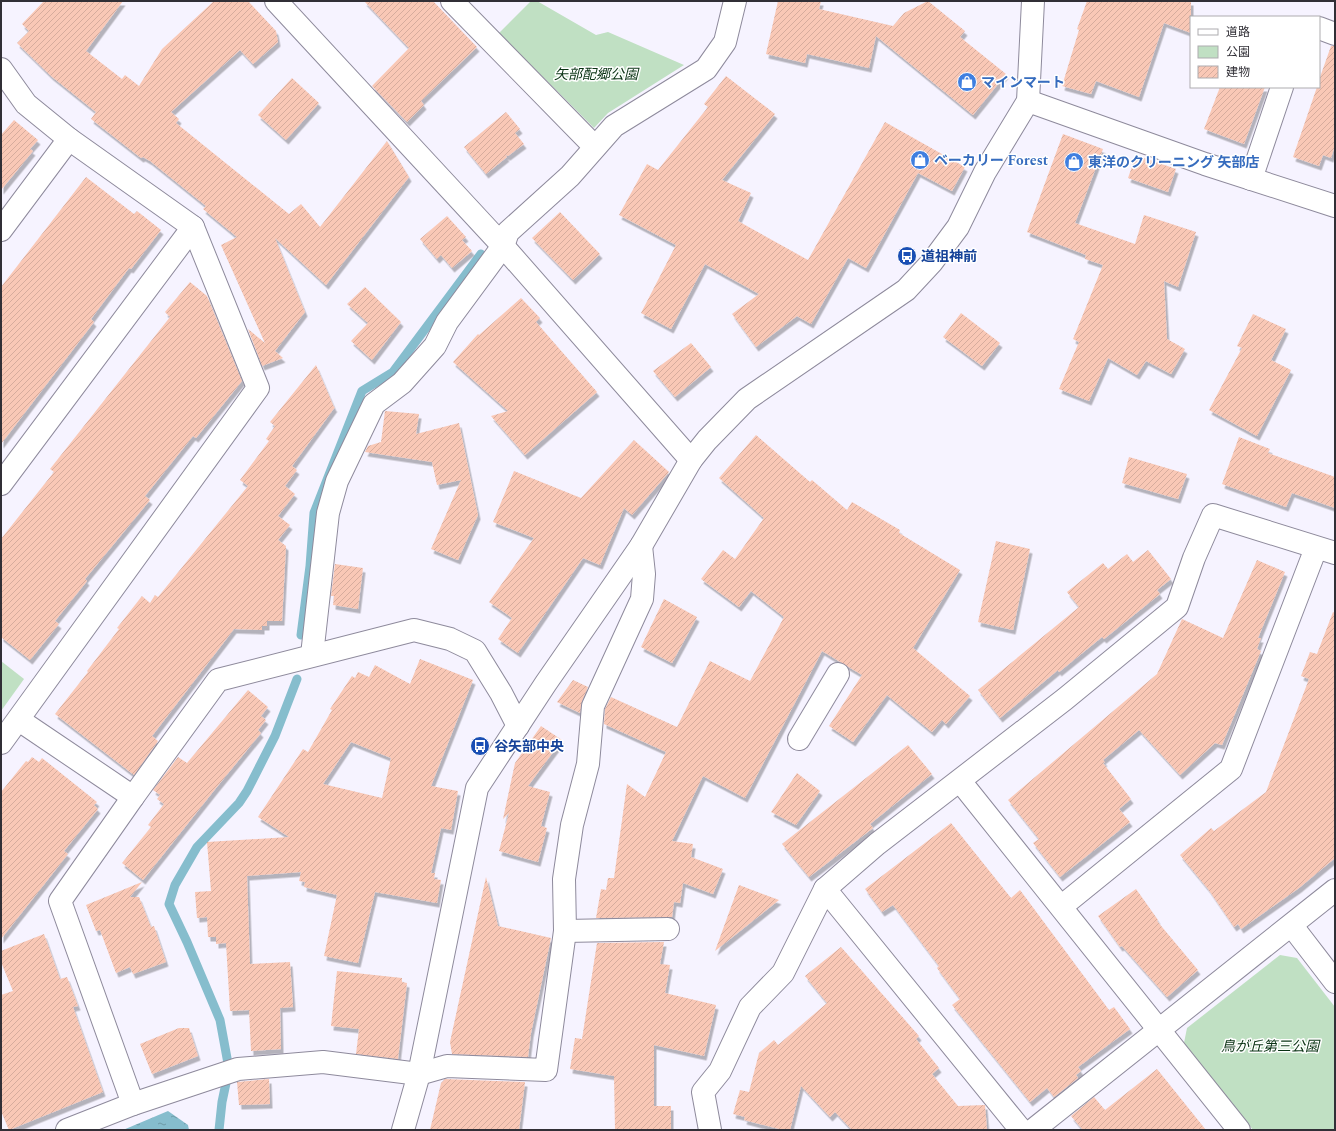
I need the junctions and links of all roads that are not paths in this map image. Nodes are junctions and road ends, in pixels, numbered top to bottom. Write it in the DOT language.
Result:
graph roads {
  1 [pos="276,1"];
  2 [pos="452,1"];
  3 [pos="735,1"];
  4 [pos="1033,1"];
  5 [pos="1320,28"];
  6 [pos="1335,34"];
  7 [pos="1,69"];
  8 [pos="1282,88"];
  9 [pos="1028,101"];
  10 [pos="69,139"];
  11 [pos="595,147"];
  12 [pos="1251,179"];
  13 [pos="1335,206"];
  14 [pos="193,227"];
  15 [pos="1,230"];
  16 [pos="503,246"];
  17 [pos="691,460"];
  18 [pos="1,484"];
  19 [pos="642,546"];
  20 [pos="1326,550"];
  21 [pos="312,655"];
  22 [pos="838,674"];
  23 [pos="19,720"];
  24 [pos="518,726"];
  25 [pos="799,739"];
  26 [pos="1,743"];
  27 [pos="960,781"];
  28 [pos="133,797"];
  29 [pos="825,890"];
  30 [pos="1335,890"];
  31 [pos="1062,906"];
  32 [pos="1292,926"];
  33 [pos="668,929"];
  34 [pos="565,931"];
  35 [pos="1335,982"];
  36 [pos="1160,1029"];
  37 [pos="419,1074"];
  38 [pos="133,1104"];
  39 [pos="67,1130"];
  40 [pos="403,1130"];
  41 [pos="710,1130"];
  42 [pos="1020,1130"];
  43 [pos="1033,1130"];
  44 [pos="1239,1130"];
  1 -- 16 [label="street"];
  2 -- 11 [label="street"];
  3 -- 11 [label="street"];
  4 -- 9 [label="street"];
  5 -- 6 [label="street"];
  7 -- 10 [label="street"];
  8 -- 12 [label="street"];
  9 -- 12 [label="street"];
  9 -- 17 [label="street"];
  10 -- 14 [label="street"];
  10 -- 15 [label="street"];
  11 -- 16 [label="street"];
  12 -- 13 [label="street"];
  14 -- 18 [label="street"];
  14 -- 23 [label="street"];
  16 -- 17 [label="street"];
  16 -- 21 [label="street"];
  17 -- 19 [label="street"];
  19 -- 24 [label="street"];
  19 -- 34 [label="street"];
  20 -- 27 [label="street"];
  20 -- 31 [label="street"];
  21 -- 24 [label="street"];
  21 -- 28 [label="street"];
  22 -- 25 [label="street"];
  23 -- 26 [label="street"];
  23 -- 28 [label="street"];
  24 -- 37 [label="street"];
  27 -- 29 [label="street"];
  27 -- 31 [label="street"];
  28 -- 38 [label="street"];
  29 -- 41 [label="street"];
  29 -- 42 [label="street"];
  30 -- 32 [label="street"];
  31 -- 36 [label="street"];
  32 -- 35 [label="street"];
  32 -- 36 [label="street"];
  33 -- 34 [label="street"];
  34 -- 37 [label="street"];
  36 -- 43 [label="street"];
  36 -- 44 [label="street"];
  37 -- 38 [label="street"];
  37 -- 40 [label="street"];
  38 -- 39 [label="street"];
}
